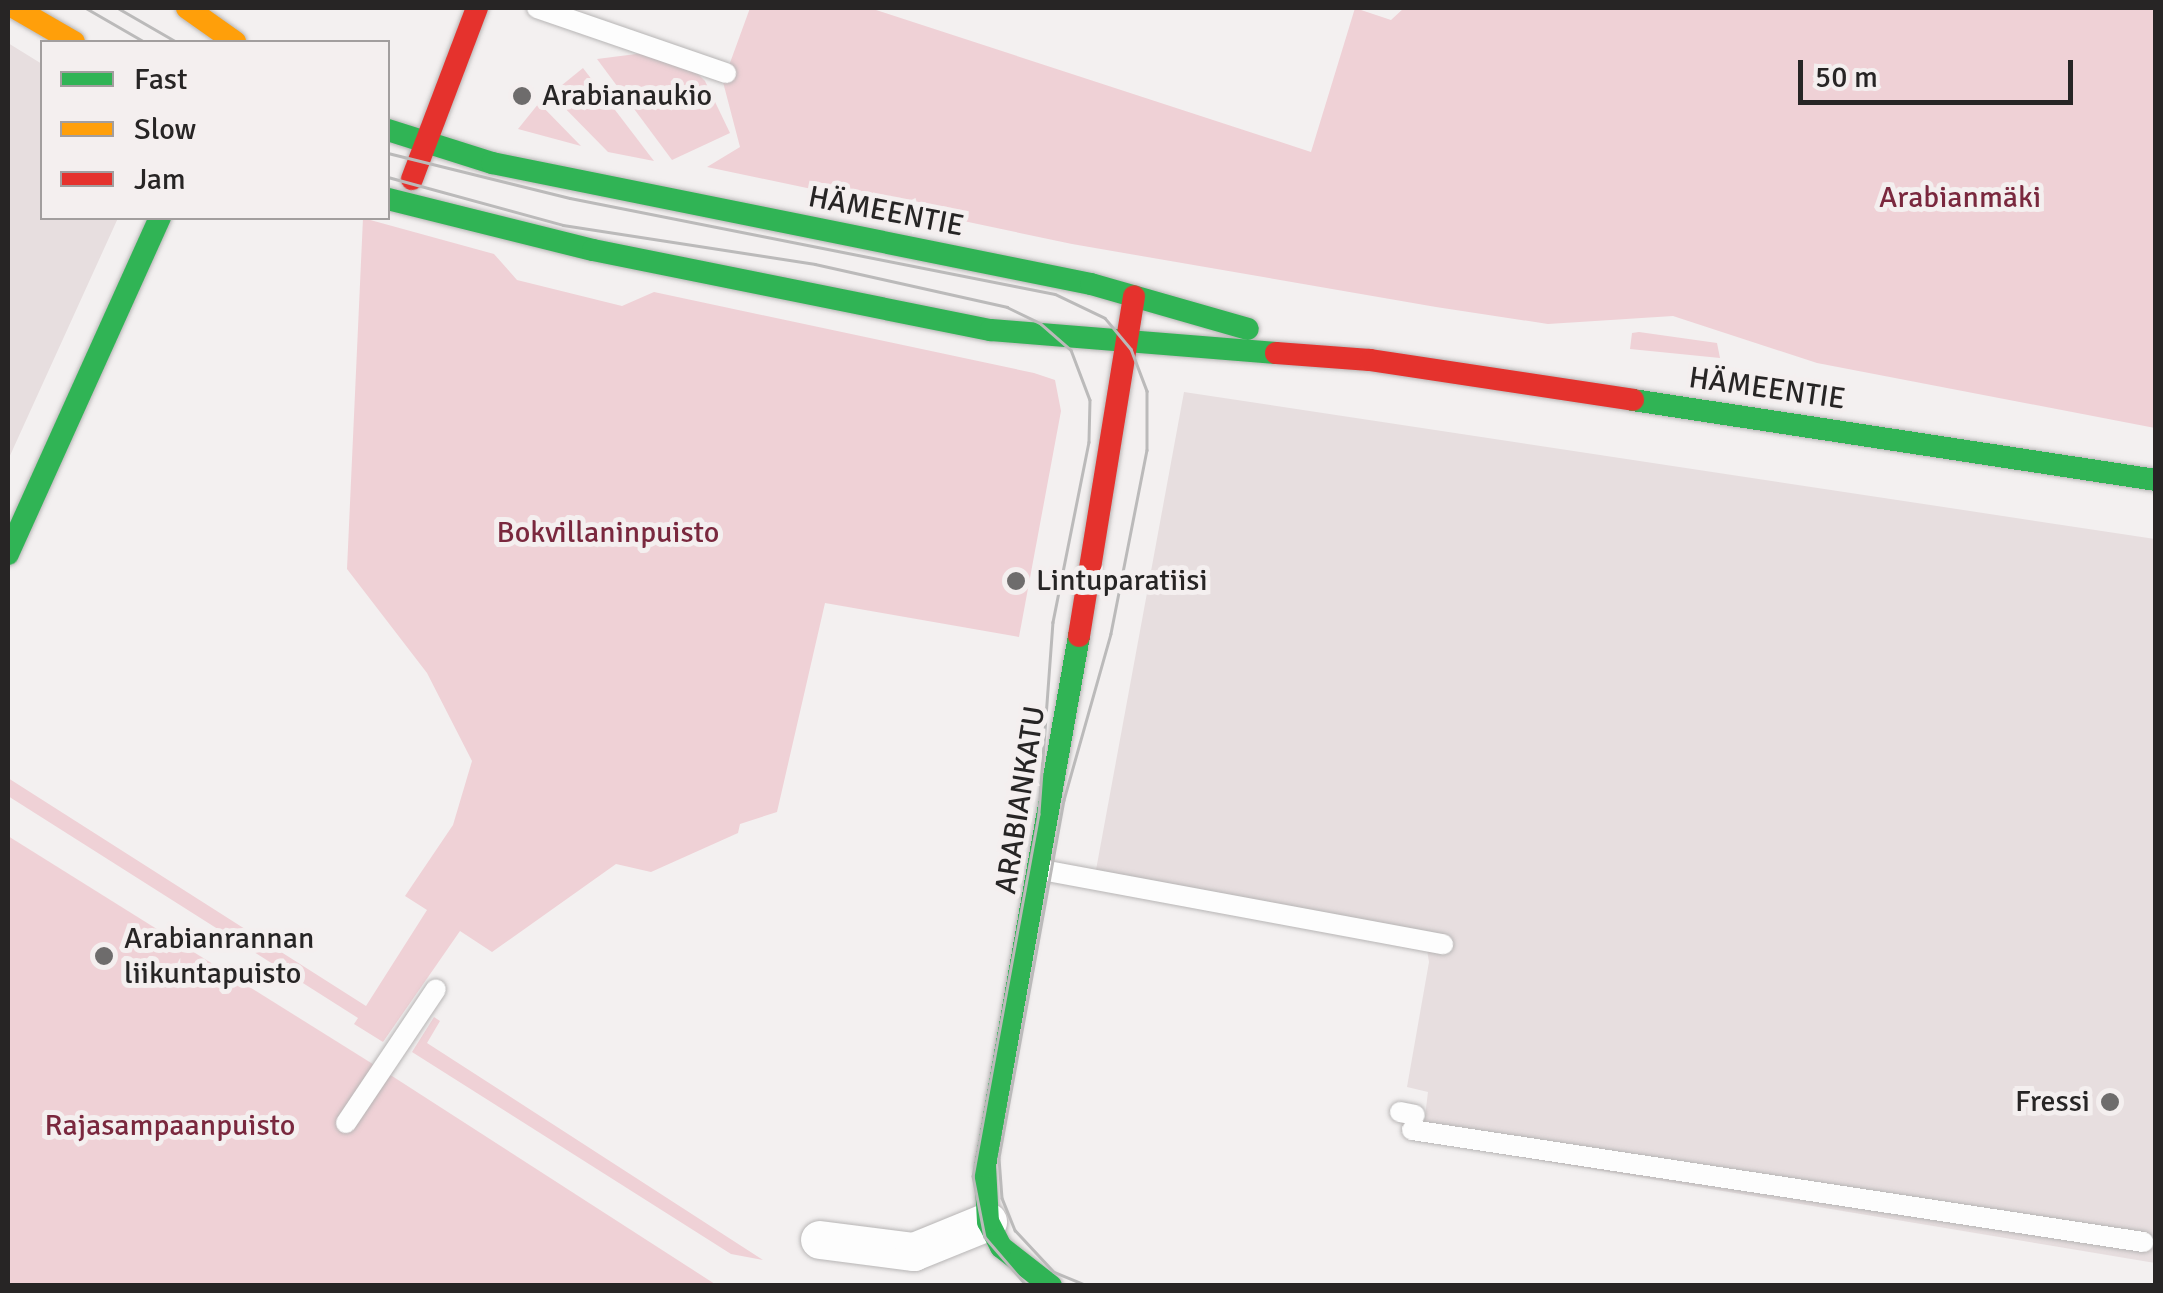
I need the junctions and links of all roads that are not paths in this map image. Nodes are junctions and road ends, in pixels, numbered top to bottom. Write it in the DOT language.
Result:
graph roads {
  1 [pos="15,8"];
  2 [pos="187,8"];
  3 [pos="477,8"];
  4 [pos="537,8"];
  5 [pos="71,40"];
  6 [pos="232,40"];
  7 [pos="726,73"];
  8 [pos="390,131"];
  9 [pos="426,145"];
  10 [pos="396,201"];
  11 [pos="159,220"];
  12 [pos="1134,296"];
  13 [pos="1127,343"];
  14 [pos="1370,360"];
  15 [pos="2156,480"];
  16 [pos="8,554"];
  17 [pos="1041,870"];
  18 [pos="1444,944"];
  19 [pos="436,989"];
  20 [pos="1409,1119"];
  21 [pos="346,1123"];
  22 [pos="988,1222"];
  23 [pos="820,1240"];
  24 [pos="2143,1242"];
  25 [pos="911,1269"];
  26 [pos="1052,1286"];
  1 -- 5 [label="main road"];
  2 -- 6 [label="main road"];
  3 -- 9 [label="main road"];
  4 -- 7 [label="lane"];
  8 -- 9 [label="main road, HÄMEENTIE"];
  9 -- 10 [label="main road"];
  9 -- 12 [label="main road, HÄMEENTIE"];
  10 -- 13 [label="main road, HÄMEENTIE"];
  11 -- 16 [label="main road"];
  12 -- 13 [label="main road, ARABIANKATU"];
  12 -- 14 [label="main road, HÄMEENTIE"];
  13 -- 14 [label="main road, HÄMEENTIE"];
  13 -- 17 [label="main road, ARABIANKATU"];
  14 -- 15 [label="main road, HÄMEENTIE"];
  17 -- 18 [label="lane"];
  17 -- 22 [label="main road, ARABIANKATU"];
  19 -- 21 [label="lane"];
  20 -- 24 [label="lane"];
  22 -- 25 [label="street"];
  22 -- 26 [label="main road, ARABIANKATU"];
  23 -- 25 [label="street"];
}
